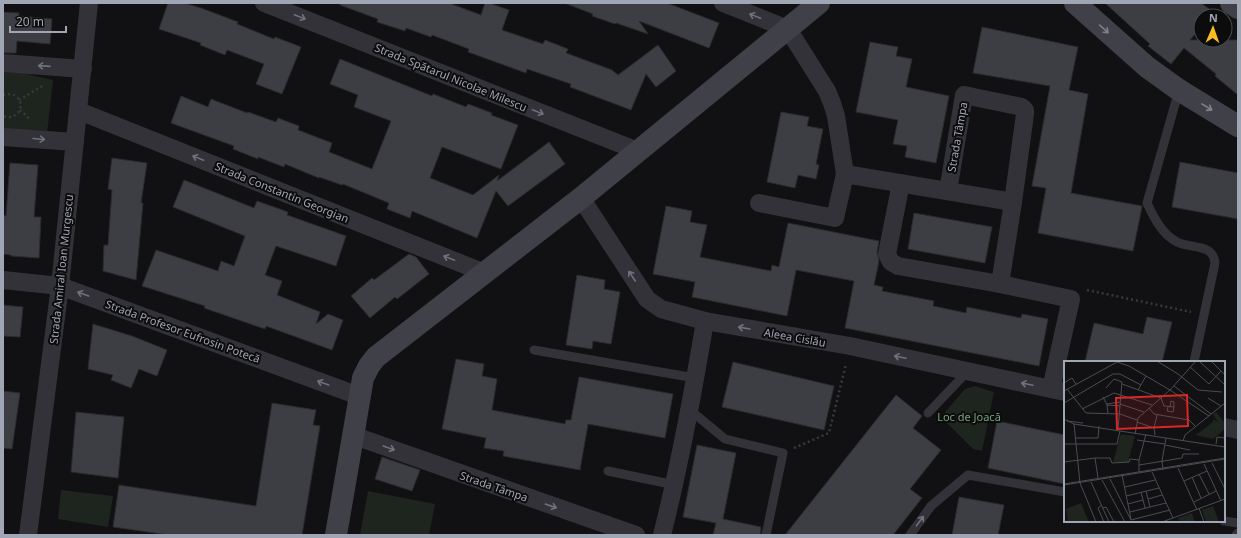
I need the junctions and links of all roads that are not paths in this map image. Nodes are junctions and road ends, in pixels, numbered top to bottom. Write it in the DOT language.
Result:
graph roads {
  1 [pos="90,3"];
  2 [pos="264,3"];
  3 [pos="723,3"];
  4 [pos="819,3"];
  5 [pos="1075,3"];
  6 [pos="1232,3"];
  7 [pos="1238,8"];
  8 [pos="788,29"];
  9 [pos="3,63"];
  10 [pos="82,69"];
  11 [pos="1179,90"];
  12 [pos="79,111"];
  13 [pos="1238,126"];
  14 [pos="3,136"];
  15 [pos="75,142"];
  16 [pos="638,152"];
  17 [pos="845,174"];
  18 [pos="901,183"];
  19 [pos="948,191"];
  20 [pos="580,198"];
  21 [pos="1012,202"];
  22 [pos="759,203"];
  23 [pos="485,272"];
  24 [pos="3,280"];
  25 [pos="1000,284"];
  26 [pos="60,286"];
  27 [pos="706,321"];
  28 [pos="534,350"];
  29 [pos="1194,361"];
  30 [pos="968,371"];
  31 [pos="695,378"];
  32 [pos="1058,391"];
  33 [pos="359,396"];
  34 [pos="690,410"];
  35 [pos="928,413"];
  36 [pos="1225,427"];
  37 [pos="1238,430"];
  38 [pos="352,436"];
  39 [pos="608,471"];
  40 [pos="675,485"];
  41 [pos="1064,492"];
  42 [pos="1225,521"];
  43 [pos="1238,523"];
  44 [pos="28,535"];
  45 [pos="336,535"];
  46 [pos="636,535"];
  47 [pos="662,535"];
  48 [pos="766,535"];
  49 [pos="910,535"];
  1 -- 10 [label="street, Strada Amiral Ioan Murgescu"];
  2 -- 16 [label="street, Strada Spătarul Nicolae Milescu, one-way"];
  8 -- 3 [label="street, one-way"];
  4 -- 8 [label="main road"];
  5 -- 11 [label="main road, one-way"];
  6 -- 7 [label="main road"];
  8 -- 16 [label="main road"];
  8 -- 17 [label="street"];
  10 -- 9 [label="street, one-way"];
  10 -- 12 [label="street, Strada Amiral Ioan Murgescu"];
  11 -- 13 [label="main road, one-way"];
  11 -- 29 [label="lane"];
  12 -- 15 [label="street, Strada Amiral Ioan Murgescu"];
  23 -- 12 [label="street, Strada Constantin Georgian, one-way"];
  14 -- 15 [label="street, one-way"];
  15 -- 26 [label="street, Strada Amiral Ioan Murgescu"];
  16 -- 20 [label="main road"];
  17 -- 18 [label="street"];
  17 -- 22 [label="street"];
  18 -- 19 [label="street"];
  18 -- 25 [label="street"];
  19 -- 21 [label="street"];
  19 -- 21 [label="street, Strada Tâmpa"];
  20 -- 23 [label="main road"];
  27 -- 20 [label="street, Aleea Cislău, one-way"];
  21 -- 25 [label="street, Strada Tâmpa"];
  23 -- 33 [label="main road"];
  24 -- 26 [label="street, Strada Profesor Eufrosin Potecă"];
  25 -- 32 [label="street"];
  33 -- 26 [label="street, Strada Profesor Eufrosin Potecă, one-way"];
  26 -- 44 [label="street, Strada Amiral Ioan Murgescu"];
  30 -- 27 [label="street, Aleea Cislău, one-way"];
  27 -- 31 [label="street"];
  28 -- 31 [label="lane"];
  32 -- 30 [label="street, Aleea Cislău, one-way"];
  30 -- 35 [label="lane"];
  31 -- 34 [label="street"];
  33 -- 38 [label="main road"];
  34 -- 40 [label="street"];
  34 -- 48 [label="lane"];
  36 -- 37 [label="street"];
  38 -- 45 [label="main road"];
  38 -- 46 [label="street, Strada Tâmpa, one-way"];
  39 -- 40 [label="lane"];
  40 -- 47 [label="street"];
  49 -- 41 [label="lane, one-way"];
  42 -- 43 [label="lane"];
}
